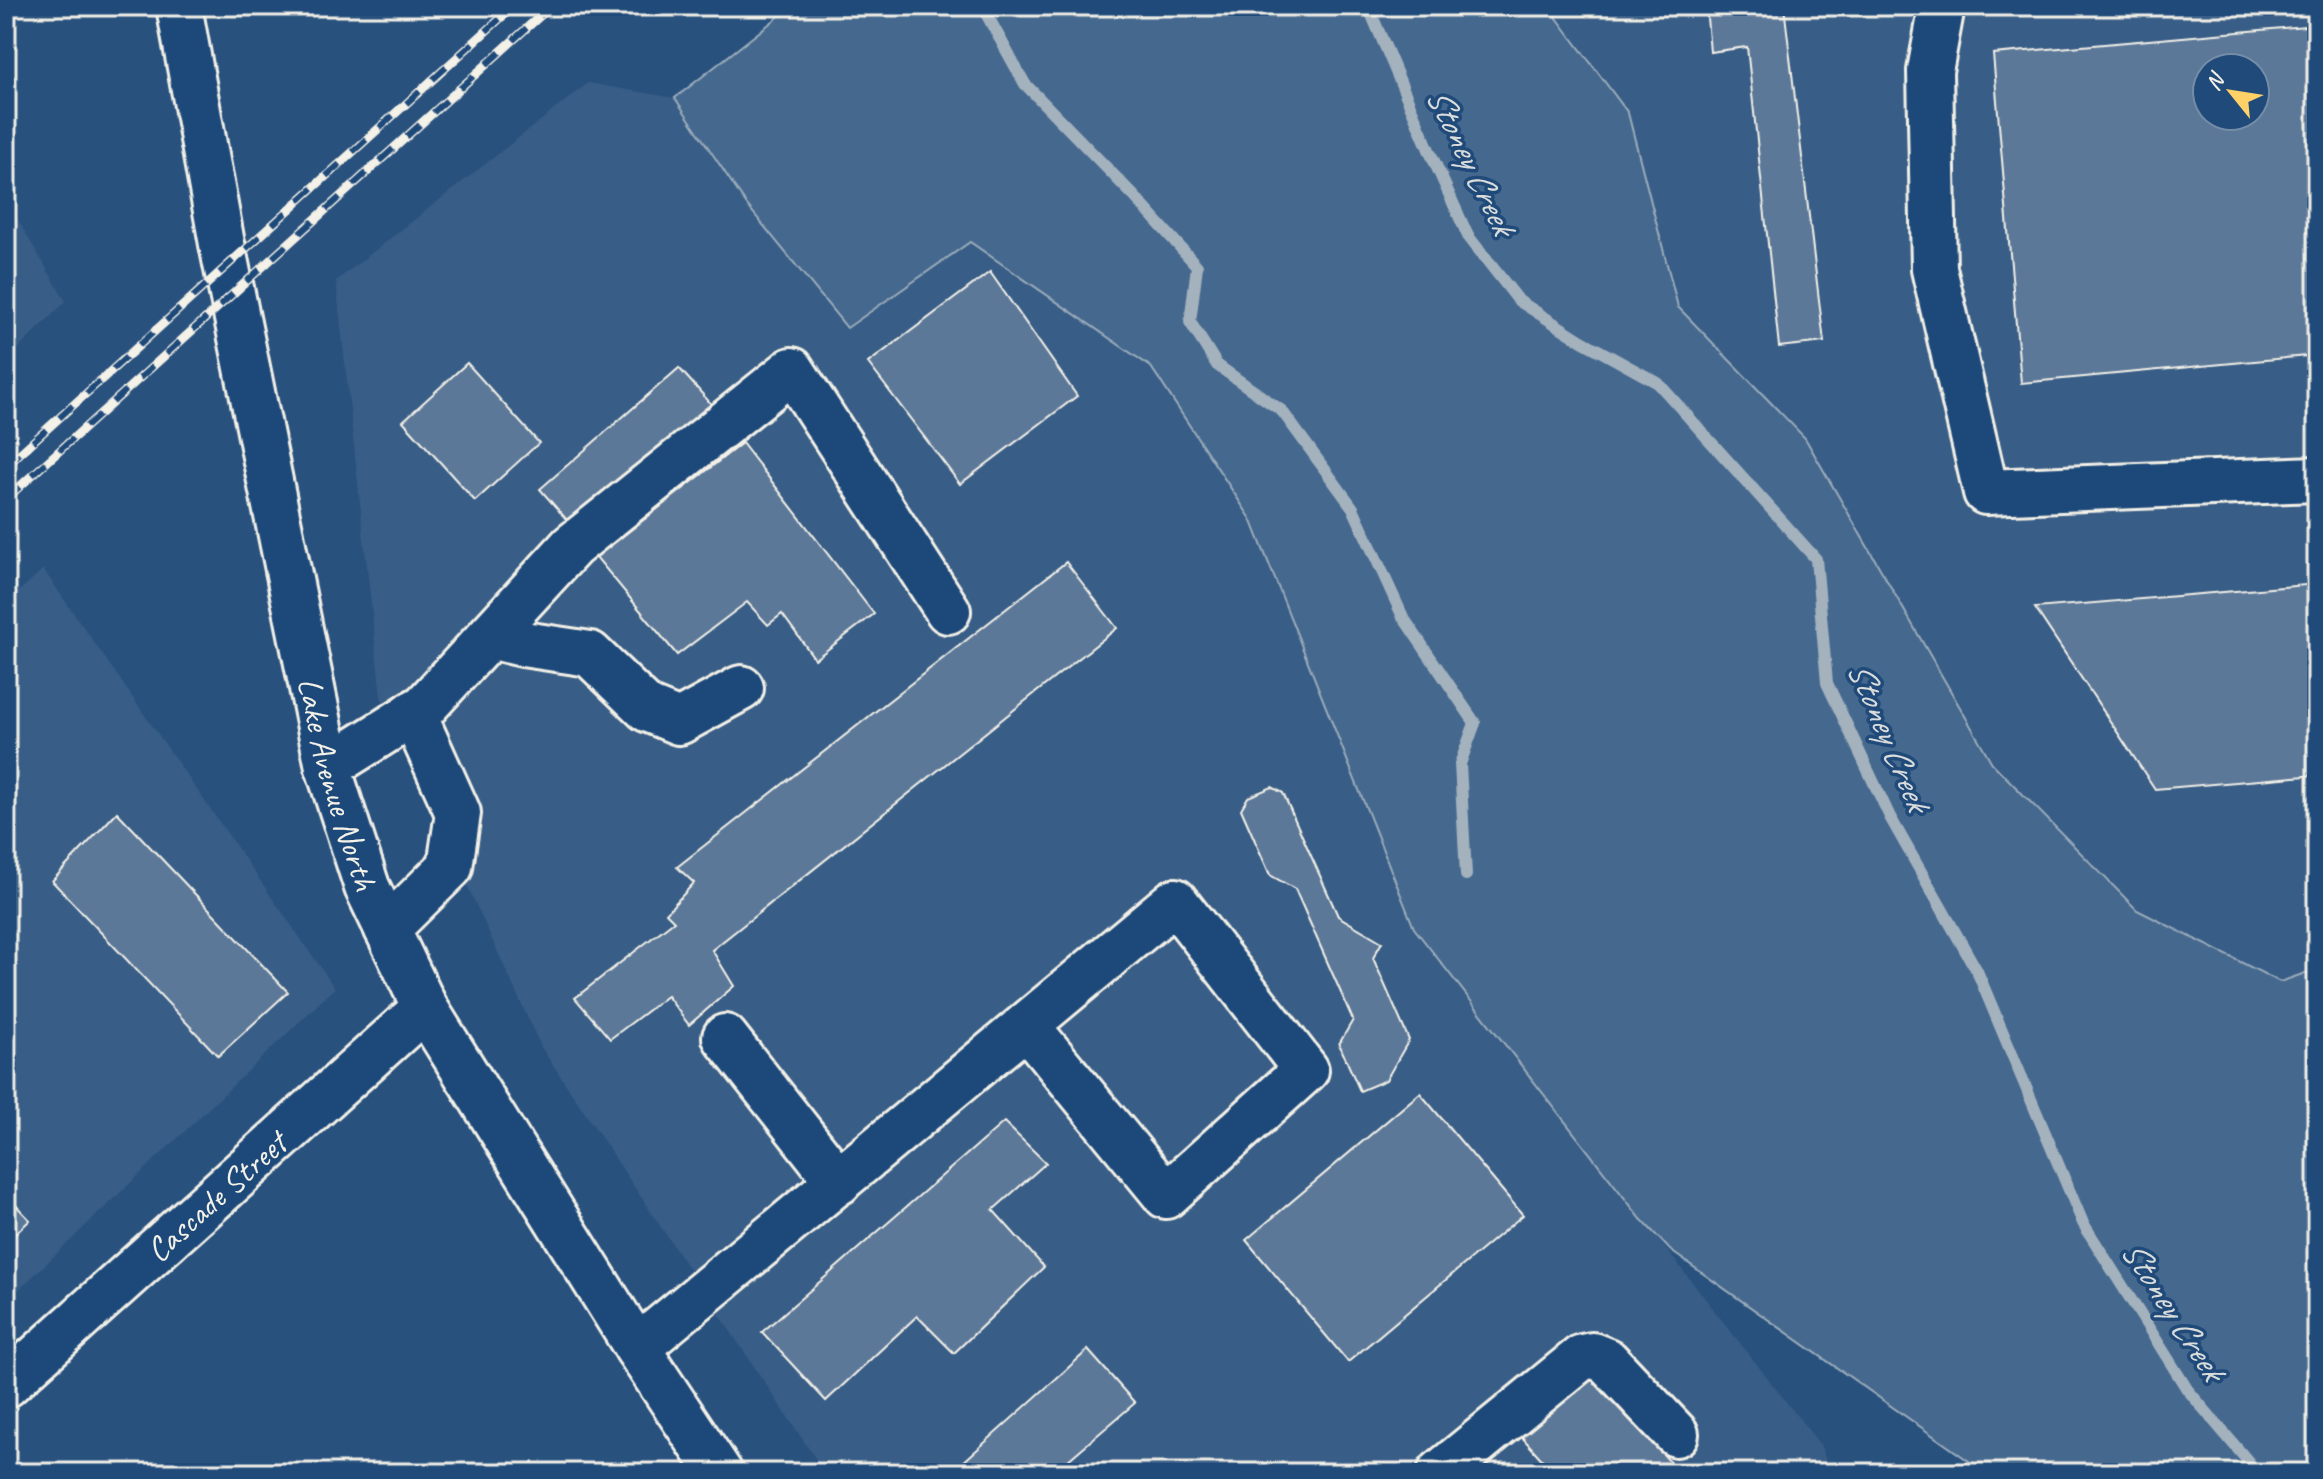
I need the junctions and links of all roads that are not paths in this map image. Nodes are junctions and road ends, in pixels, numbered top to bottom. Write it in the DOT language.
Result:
graph roads {
  1 [pos="179,6"];
  2 [pos="1942,6"];
  3 [pos="2317,479"];
  4 [pos="948,611"];
  5 [pos="490,636"];
  6 [pos="741,688"];
  7 [pos="413,713"];
  8 [pos="328,767"];
  9 [pos="387,929"];
  10 [pos="425,1008"];
  11 [pos="1026,1025"];
  12 [pos="725,1037"];
  13 [pos="839,1182"];
  14 [pos="637,1348"];
  15 [pos="6,1385"];
  16 [pos="1676,1434"];
  17 [pos="720,1473"];
  18 [pos="1440,1473"];
  1 -- 8 [label="street, Lake Avenue North"];
  2 -- 3 [label="street"];
  4 -- 5 [label="street"];
  5 -- 6 [label="street"];
  5 -- 7 [label="street"];
  7 -- 8 [label="street"];
  7 -- 9 [label="street"];
  8 -- 9 [label="street, Lake Avenue North"];
  9 -- 10 [label="street, Lake Avenue North"];
  10 -- 14 [label="street, Lake Avenue North"];
  10 -- 15 [label="street, Cascade Street"];
  11 -- 11 [label="street"];
  11 -- 13 [label="street"];
  12 -- 13 [label="street"];
  13 -- 14 [label="street"];
  14 -- 17 [label="street, Lake Avenue North"];
  16 -- 18 [label="street"];
}
